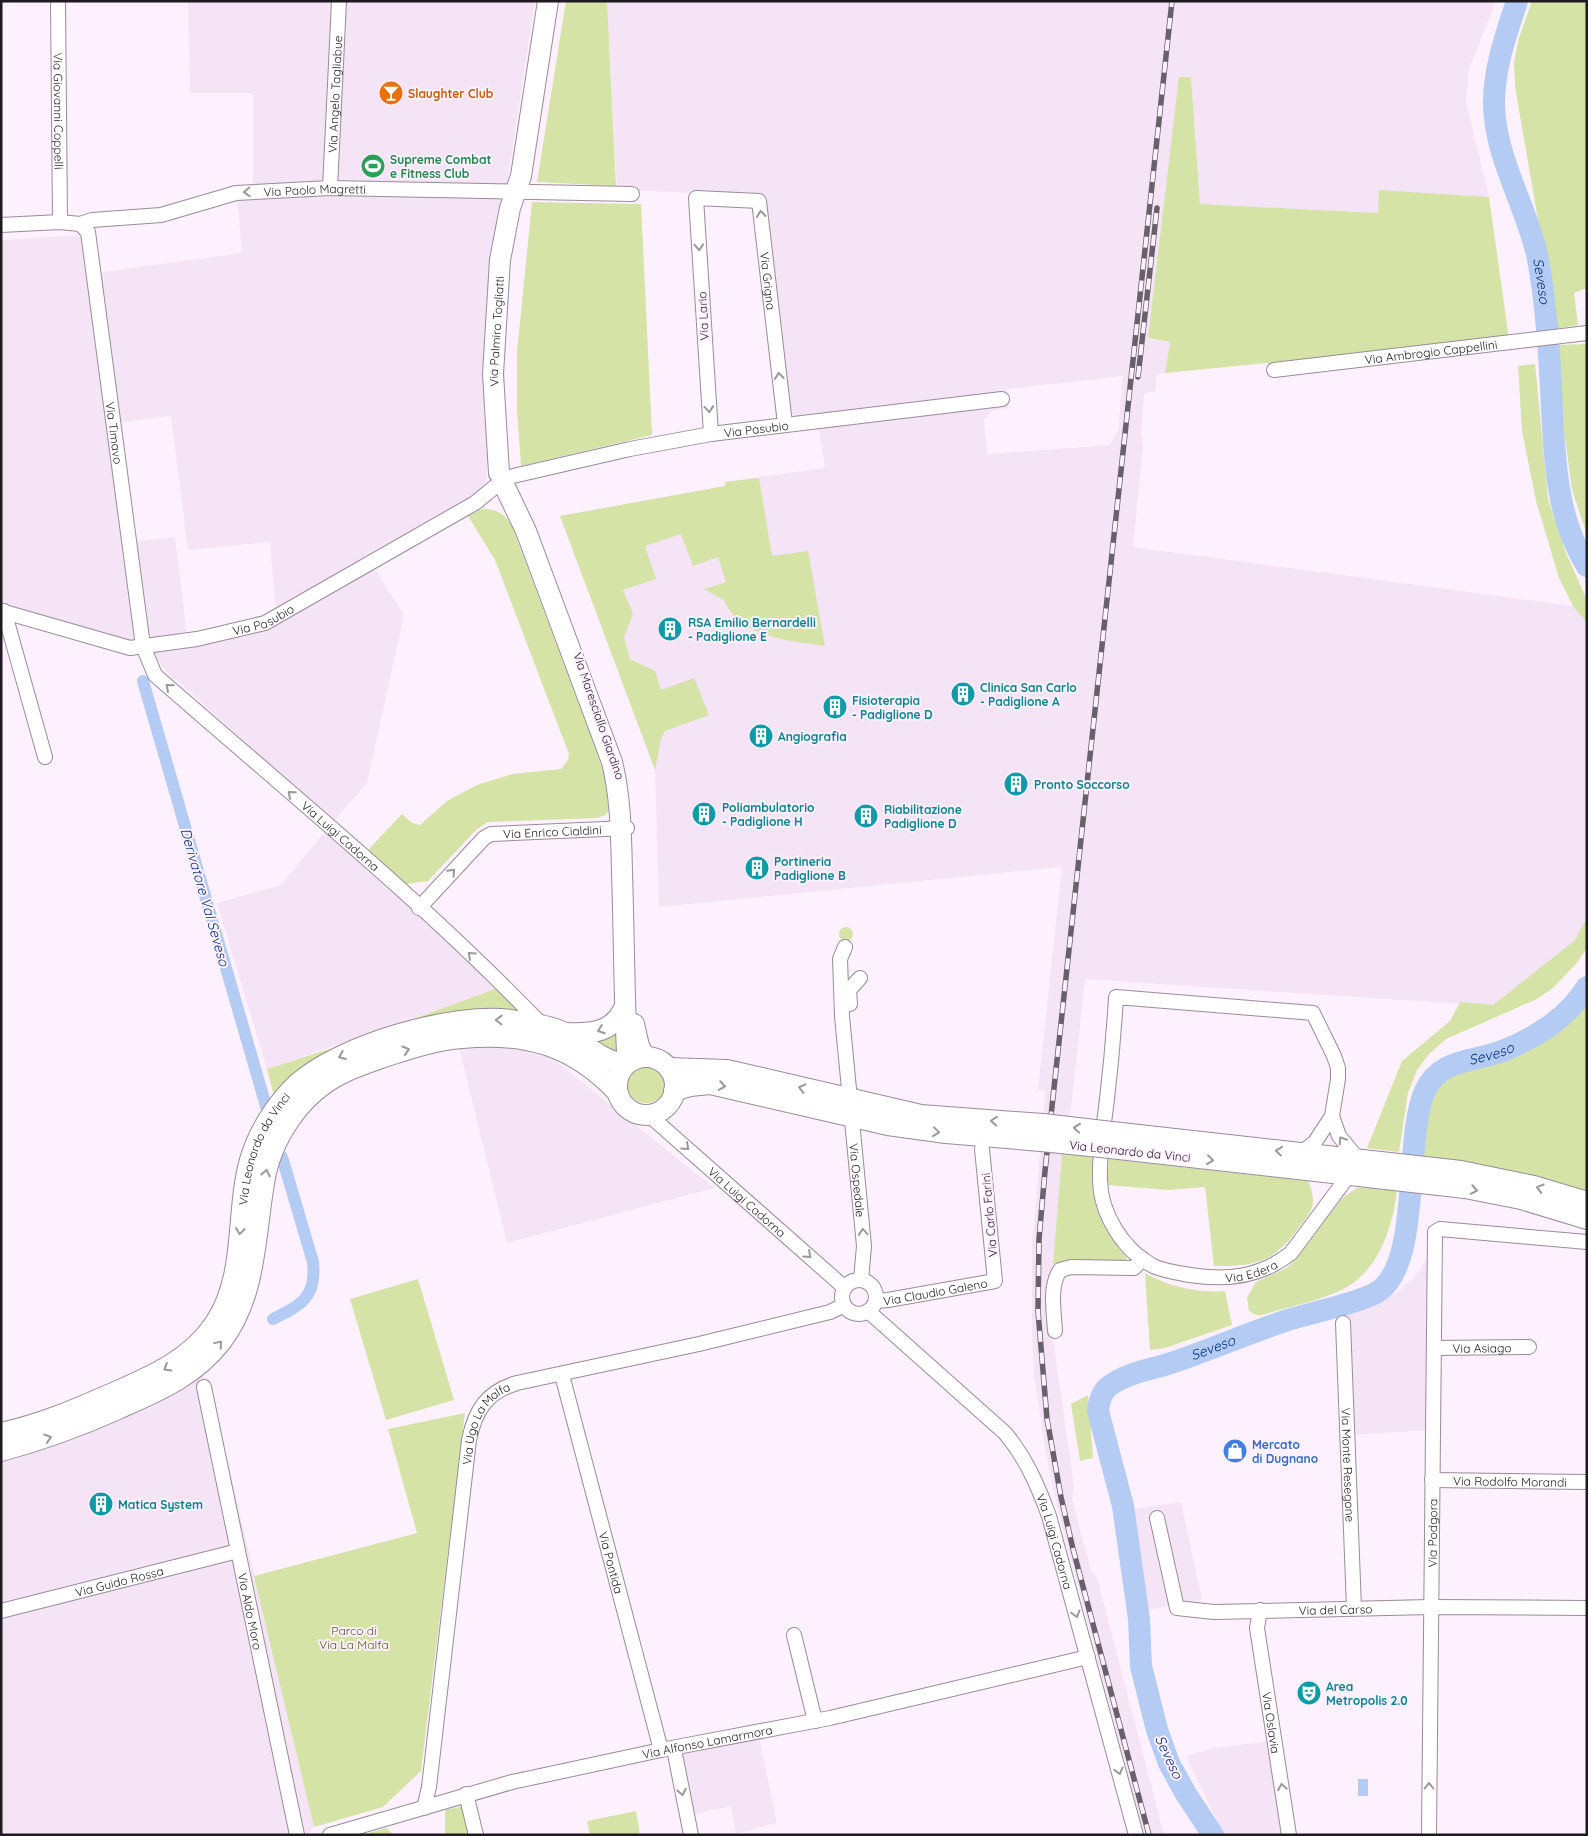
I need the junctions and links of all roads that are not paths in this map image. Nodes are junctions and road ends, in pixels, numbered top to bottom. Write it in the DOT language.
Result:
graph roads {
  1 [pos="58,1"];
  2 [pos="339,1"];
  3 [pos="541,1"];
  4 [pos="548,1"];
  5 [pos="330,188"];
  6 [pos="515,192"];
  7 [pos="632,194"];
  8 [pos="696,198"];
  9 [pos="60,222"];
  10 [pos="80,224"];
  11 [pos="1,225"];
  12 [pos="1587,333"];
  13 [pos="1274,370"];
  14 [pos="1002,399"];
  15 [pos="784,424"];
  16 [pos="711,434"];
  17 [pos="507,484"];
  18 [pos="2,611"];
  19 [pos="143,646"];
  20 [pos="45,757"];
  21 [pos="624,828"];
  22 [pos="420,908"];
  23 [pos="845,947"];
  24 [pos="860,978"];
  25 [pos="625,1006"];
  26 [pos="543,1026"];
  27 [pos="566,1033"];
  28 [pos="645,1057"];
  29 [pos="625,1066"];
  30 [pos="669,1068"];
  31 [pos="847,1079"];
  32 [pos="674,1091"];
  33 [pos="617,1092"];
  34 [pos="851,1109"];
  35 [pos="649,1115"];
  36 [pos="1332,1116"];
  37 [pos="1109,1133"];
  38 [pos="982,1149"];
  39 [pos="1301,1153"];
  40 [pos="1354,1167"];
  41 [pos="1328,1173"];
  42 [pos="1427,1175"];
  43 [pos="1331,1197"];
  44 [pos="1587,1202"];
  45 [pos="1587,1219"];
  46 [pos="1587,1242"];
  47 [pos="1143,1259"];
  48 [pos="862,1280"];
  49 [pos="995,1281"];
  50 [pos="845,1288"];
  51 [pos="844,1305"];
  52 [pos="872,1306"];
  53 [pos="1343,1323"];
  54 [pos="1055,1332"];
  55 [pos="1529,1347"];
  56 [pos="1434,1348"];
  57 [pos="562,1375"];
  58 [pos="204,1388"];
  59 [pos="1,1433"];
  60 [pos="1,1450"];
  61 [pos="1432,1480"];
  62 [pos="1587,1482"];
  63 [pos="1157,1518"];
  64 [pos="238,1551"];
  65 [pos="1430,1607"];
  66 [pos="1354,1608"];
  67 [pos="1587,1608"];
  68 [pos="1260,1610"];
  69 [pos="1,1611"];
  70 [pos="794,1635"];
  71 [pos="1088,1657"];
  72 [pos="815,1721"];
  73 [pos="667,1749"];
  74 [pos="466,1794"];
  75 [pos="424,1808"];
  76 [pos="297,1835"];
  77 [pos="330,1835"];
  78 [pos="476,1835"];
  79 [pos="691,1835"];
  80 [pos="1136,1835"];
  81 [pos="1289,1835"];
  82 [pos="1429,1835"];
  1 -- 9 [label="street, Via Giovanni Coppelli"];
  2 -- 5 [label="street, Via Angelo Tagliabue"];
  3 -- 6 [label="main road, Via Palmiro Togliatti"];
  4 -- 6 [label="main road, Via Palmiro Togliatti"];
  5 -- 6 [label="street, Via Paolo Magretti"];
  5 -- 10 [label="street, Via Paolo Magretti, one-way"];
  6 -- 7 [label="street, Via Paolo Magretti"];
  6 -- 17 [label="main road, Via Palmiro Togliatti"];
  15 -- 8 [label="street, Via Grigna, one-way"];
  8 -- 16 [label="street, Via Lario, one-way"];
  9 -- 10 [label="street, Via Paolo Magretti"];
  9 -- 11 [label="street, Via Paolo Magretti"];
  10 -- 19 [label="street, Via Timavo"];
  12 -- 13 [label="street, Via Ambrogio Cappellini"];
  14 -- 15 [label="street, Via Pasubio"];
  15 -- 16 [label="street, Via Pasubio"];
  16 -- 17 [label="street, Via Pasubio"];
  17 -- 19 [label="street, Via Pasubio"];
  17 -- 21 [label="main road, Via Maresciallo Giardino"];
  18 -- 19 [label="street, Via Pasubio"];
  18 -- 20 [label="street"];
  22 -- 19 [label="street, Via Luigi Cadorna, one-way"];
  22 -- 21 [label="street, Via Enrico Cialdini, one-way"];
  21 -- 25 [label="main road, Via Maresciallo Giardino"];
  21 -- 28 [label="main road, Via Maresciallo Giardino"];
  26 -- 22 [label="street, Via Luigi Cadorna, one-way"];
  23 -- 31 [label="street, Via Ospedale"];
  24 -- 31 [label="street, Via Ospedale"];
  25 -- 27 [label="main road, one-way"];
  25 -- 29 [label="main road, Via Maresciallo Giardino"];
  26 -- 27 [label="main road, Via Leonardo da Vinci"];
  26 -- 59 [label="main road, Via Leonardo da Vinci, one-way"];
  27 -- 29 [label="main road, Via Leonardo da Vinci"];
  28 -- 29 [label="main road"];
  28 -- 30 [label="main road"];
  29 -- 33 [label="main road"];
  30 -- 32 [label="main road"];
  34 -- 30 [label="main road, Via Leonardo da Vinci, one-way"];
  31 -- 34 [label="street, Via Ospedale"];
  32 -- 34 [label="main road, Via Leonardo da Vinci, one-way"];
  32 -- 35 [label="main road"];
  33 -- 35 [label="main road"];
  60 -- 33 [label="main road, Via Leonardo da Vinci, one-way"];
  34 -- 37 [label="main road, Via Leonardo da Vinci, bridge"];
  48 -- 34 [label="street, Via Ospedale, one-way"];
  35 -- 50 [label="street, Via Luigi Cadorna, one-way"];
  36 -- 37 [label="street"];
  36 -- 39 [label="street"];
  40 -- 36 [label="street, one-way"];
  39 -- 37 [label="main road, Via Leonardo da Vinci, one-way"];
  37 -- 41 [label="main road, Via Leonardo da Vinci, one-way"];
  37 -- 47 [label="street, Via Edera"];
  38 -- 49 [label="street, Via Carlo Farini"];
  39 -- 40 [label="main road, Via Leonardo da Vinci"];
  40 -- 41 [label="main road, Via Leonardo da Vinci"];
  40 -- 42 [label="main road, Via Leonardo da Vinci"];
  40 -- 43 [label="street, Via Edera"];
  41 -- 43 [label="street"];
  44 -- 42 [label="main road, Via Leonardo da Vinci, one-way"];
  42 -- 45 [label="main road, Via Leonardo da Vinci, one-way"];
  43 -- 47 [label="street, Via Edera"];
  46 -- 56 [label="street, Via Podgora"];
  47 -- 54 [label="street"];
  48 -- 50 [label="street"];
  48 -- 52 [label="street"];
  49 -- 52 [label="street, Via Claudio Galeno"];
  50 -- 51 [label="street"];
  51 -- 52 [label="street"];
  51 -- 57 [label="street, Via Ugo La Malfa"];
  52 -- 71 [label="street, Via Luigi Cadorna, one-way"];
  53 -- 66 [label="street, Via Monte Resegone"];
  55 -- 56 [label="street, Via Asiago"];
  56 -- 61 [label="street, Via Podgora"];
  57 -- 73 [label="street, Via Pontida"];
  57 -- 75 [label="street, Via Ugo La Malfa"];
  58 -- 64 [label="street, Via Aldo Moro"];
  61 -- 62 [label="street, Via Rodolfo Morandi"];
  61 -- 65 [label="street, Via Podgora"];
  63 -- 68 [label="street, Via del Carso"];
  64 -- 69 [label="street, Via Guido Rossa"];
  64 -- 76 [label="street, Via Aldo Moro"];
  65 -- 66 [label="street, Via del Carso"];
  65 -- 67 [label="street, Via del Carso"];
  82 -- 65 [label="street, Via Podgora, one-way"];
  66 -- 68 [label="street, Via del Carso"];
  81 -- 68 [label="street, Via Oslavia, one-way"];
  70 -- 72 [label="street"];
  71 -- 72 [label="street, Via Alfonso Lamarmora"];
  71 -- 80 [label="street, Via Luigi Cadorna, one-way"];
  72 -- 73 [label="street, Via Alfonso Lamarmora"];
  73 -- 74 [label="street, Via Alfonso Lamarmora"];
  73 -- 79 [label="street, Via Pontida, one-way"];
  74 -- 75 [label="street, Via Alfonso Lamarmora"];
  74 -- 78 [label="street"];
  75 -- 77 [label="street, Via Alfonso Lamarmora"];
}
